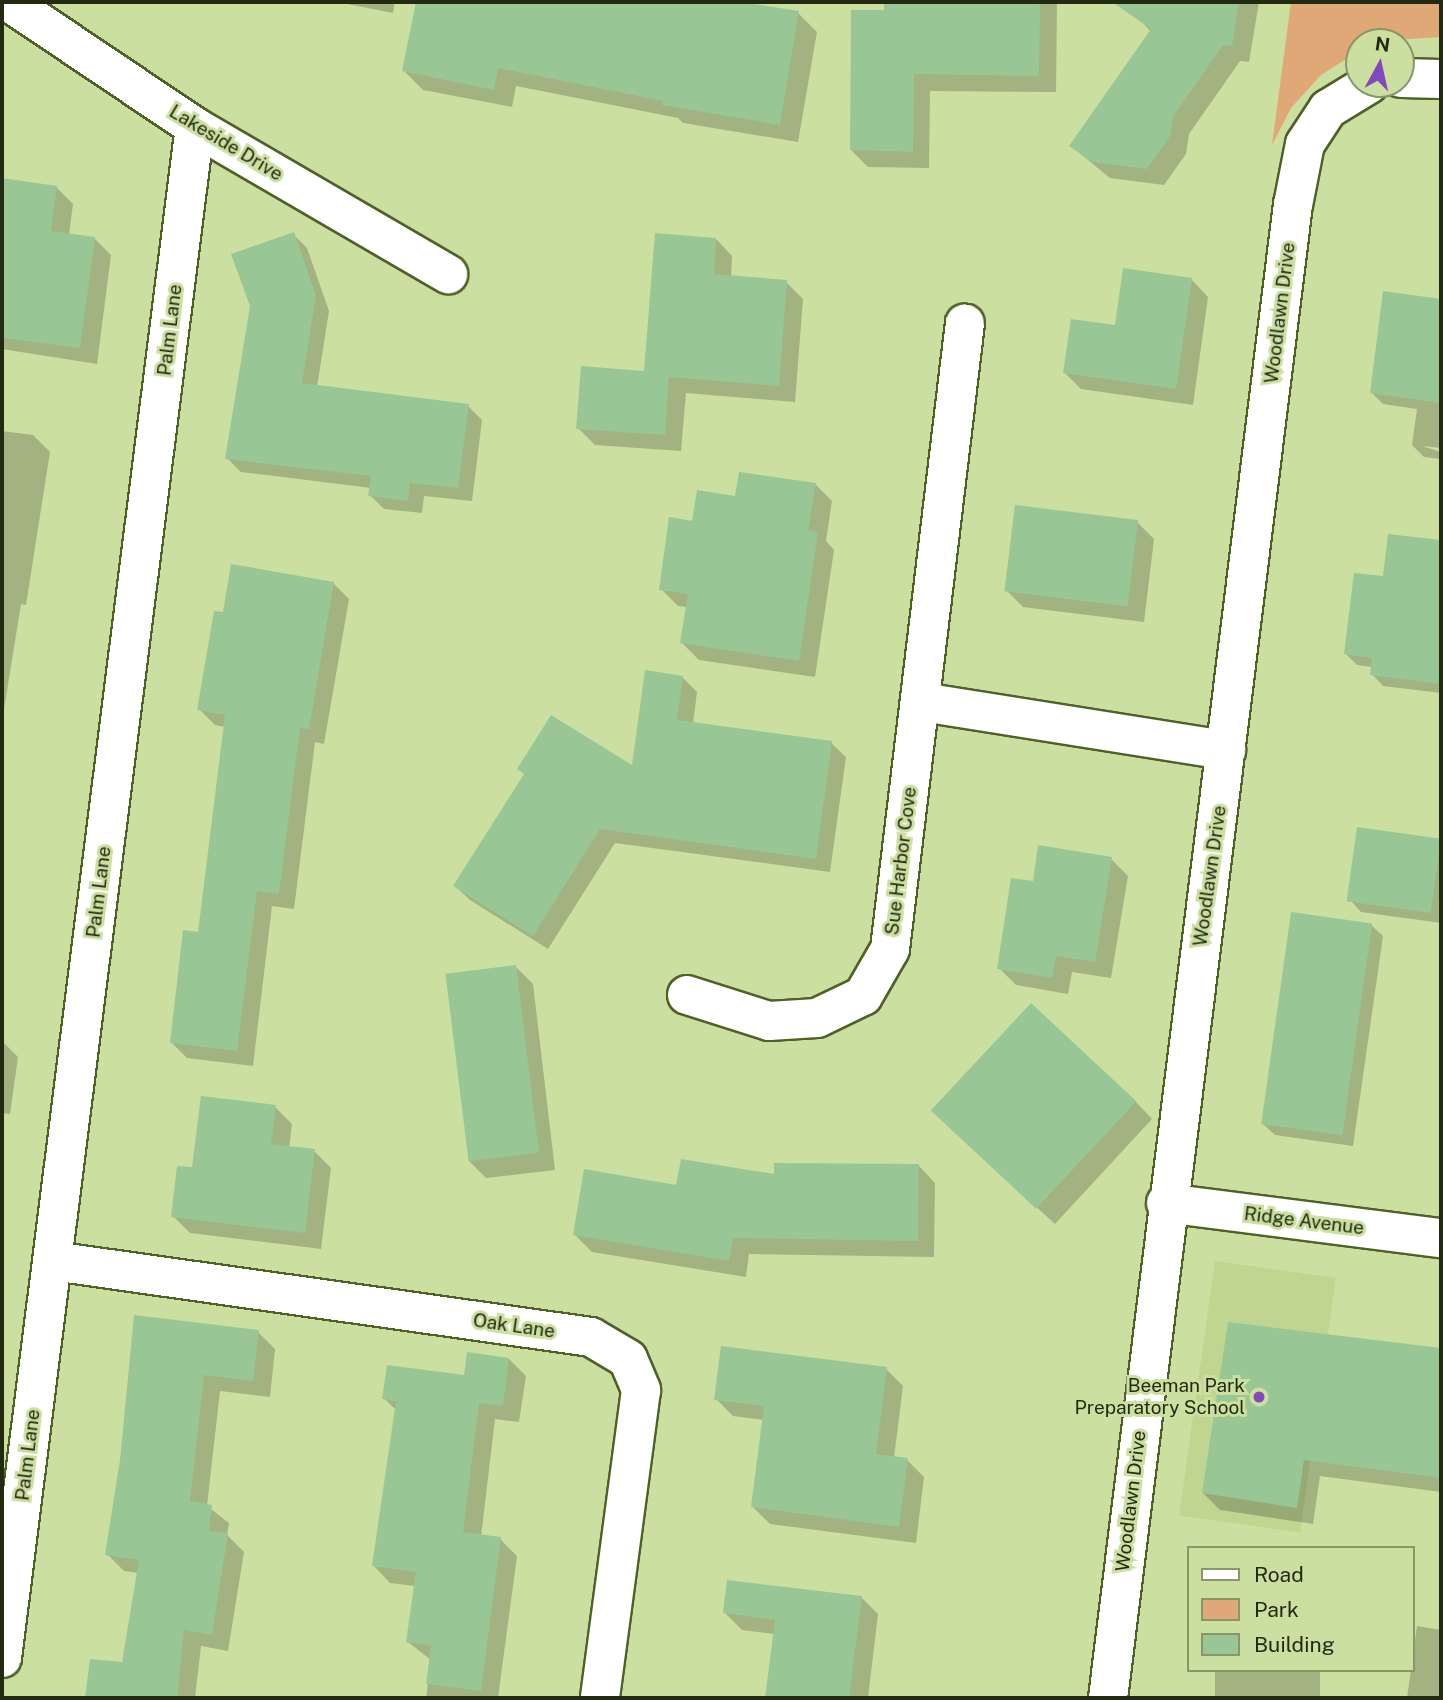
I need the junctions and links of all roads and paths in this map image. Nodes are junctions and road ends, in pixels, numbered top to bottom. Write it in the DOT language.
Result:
graph roads {
  1 [pos="9,2"];
  2 [pos="1415,78"];
  3 [pos="1441,79"];
  4 [pos="1346,98"];
  5 [pos="195,127"];
  6 [pos="448,274"];
  7 [pos="965,323"];
  8 [pos="922,702"];
  9 [pos="1226,750"];
  10 [pos="687,995"];
  11 [pos="1166,1203"];
  12 [pos="1441,1238"];
  13 [pos="53,1261"];
  14 [pos="2,1658"];
  15 [pos="600,1698"];
  16 [pos="1108,1698"];
  1 -- 5 [label="street, Lakeside Drive"];
  2 -- 3 [label="street"];
  4 -- 9 [label="street, Woodlawn Drive"];
  5 -- 6 [label="street, Lakeside Drive"];
  5 -- 13 [label="street, Palm Lane"];
  7 -- 8 [label="street, Sue Harbor Cove"];
  8 -- 9 [label="street"];
  8 -- 10 [label="street, Sue Harbor Cove"];
  9 -- 11 [label="street, Woodlawn Drive"];
  11 -- 12 [label="street, Ridge Avenue"];
  11 -- 16 [label="street, Woodlawn Drive"];
  13 -- 14 [label="street, Palm Lane"];
  13 -- 15 [label="street, Oak Lane"];
}
